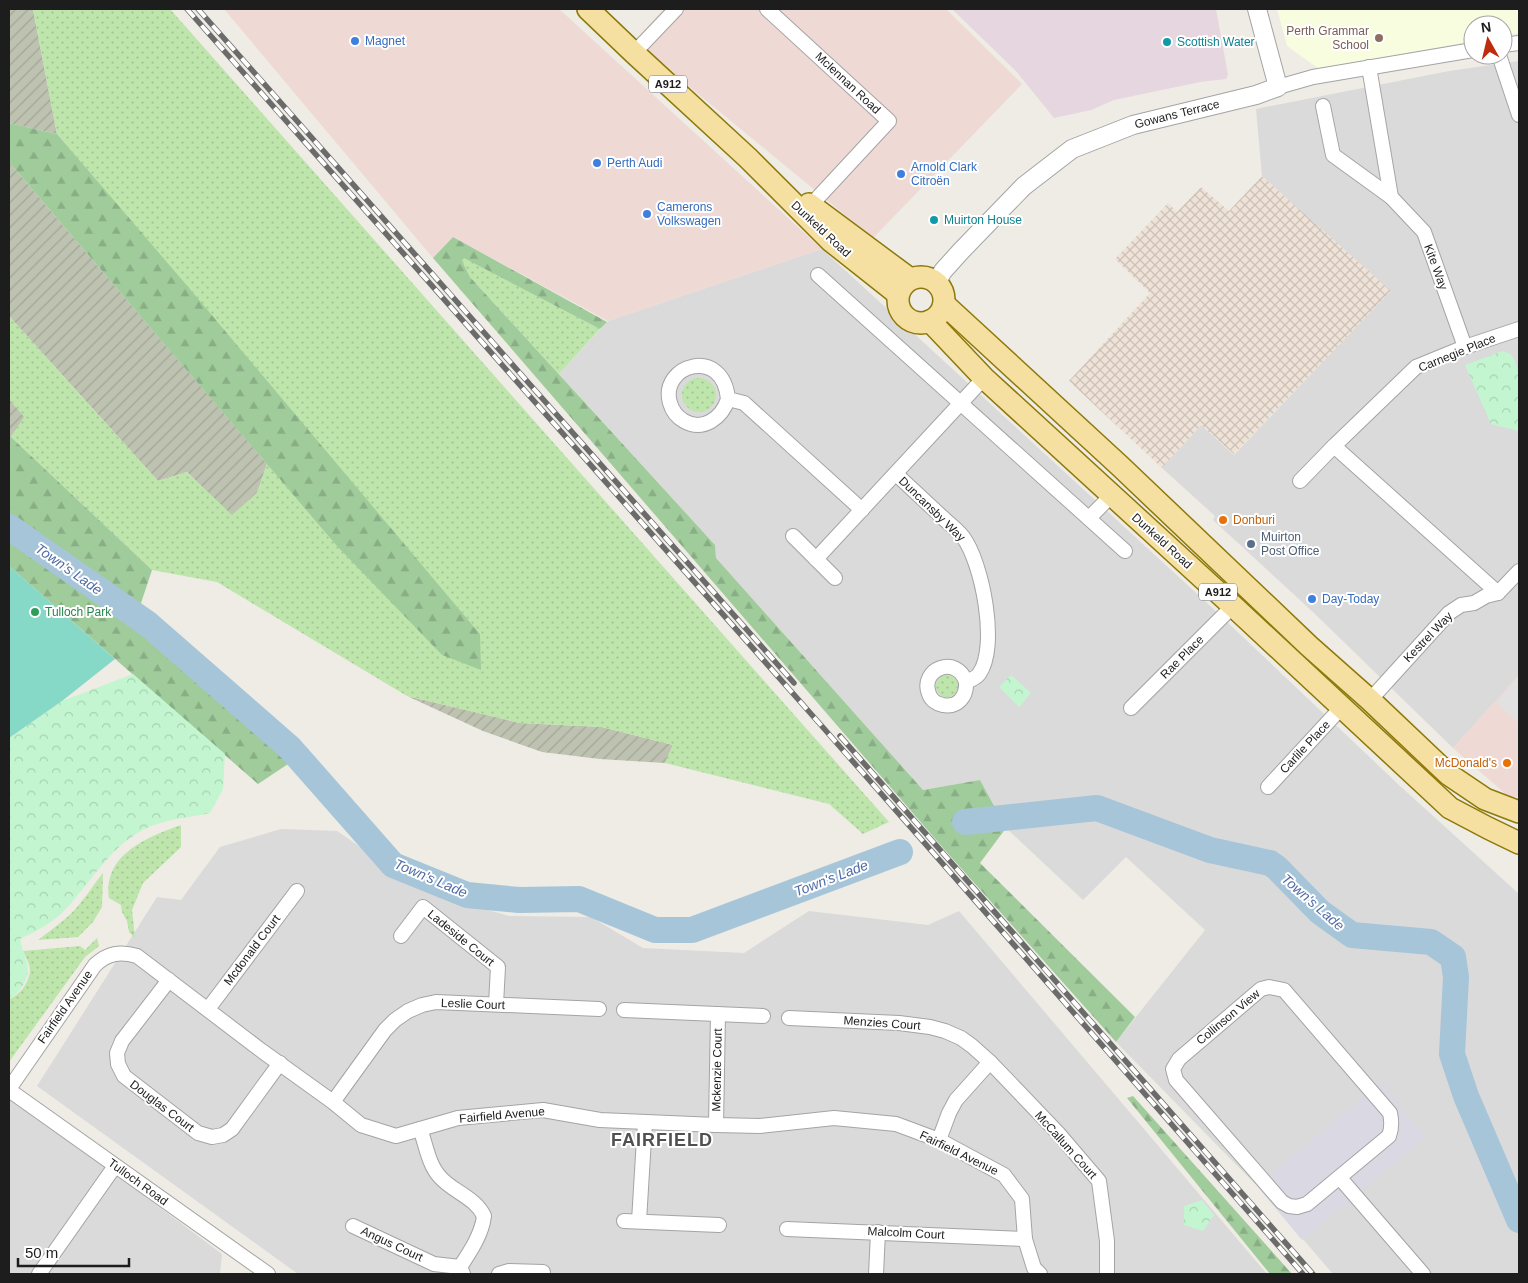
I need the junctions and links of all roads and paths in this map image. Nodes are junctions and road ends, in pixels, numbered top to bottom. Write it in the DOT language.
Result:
graph roads {
  1 [pos="588,9"];
  2 [pos="676,9"];
  3 [pos="767,9"];
  4 [pos="1257,9"];
  5 [pos="1463,52"];
  6 [pos="634,53"];
  7 [pos="1502,65"];
  8 [pos="1369,67"];
  9 [pos="1278,87"];
  10 [pos="1323,106"];
  11 [pos="1519,115"];
  12 [pos="748,158"];
  13 [pos="1391,197"];
  14 [pos="811,205"];
  15 [pos="818,275"];
  16 [pos="936,283"];
  17 [pos="904,286"];
  18 [pos="944,304"];
  19 [pos="930,321"];
  20 [pos="1519,329"];
  21 [pos="1465,347"];
  22 [pos="984,378"];
  23 [pos="728,399"];
  24 [pos="961,404"];
  25 [pos="1334,446"];
  26 [pos="896,474"];
  27 [pos="1300,481"];
  28 [pos="1112,495"];
  29 [pos="862,510"];
  30 [pos="1089,518"];
  31 [pos="793,536"];
  32 [pos="1125,551"];
  33 [pos="816,560"];
  34 [pos="1519,571"];
  35 [pos="835,578"];
  36 [pos="1498,593"];
  37 [pos="1233,606"];
  38 [pos="966,682"];
  39 [pos="1370,700"];
  40 [pos="1131,708"];
  41 [pos="1341,708"];
  42 [pos="1268,786"];
  43 [pos="1519,812"];
  44 [pos="1519,843"];
  45 [pos="297,891"];
  46 [pos="402,936"];
  47 [pos="169,980"];
  48 [pos="496,1004"];
  49 [pos="208,1009"];
  50 [pos="599,1009"];
  51 [pos="624,1010"];
  52 [pos="718,1014"];
  53 [pos="763,1016"];
  54 [pos="789,1018"];
  55 [pos="990,1062"];
  56 [pos="280,1063"];
  57 [pos="9,1089"];
  58 [pos="333,1102"];
  59 [pos="646,1122"];
  60 [pos="716,1125"];
  61 [pos="420,1129"];
  62 [pos="939,1140"];
  63 [pos="115,1166"];
  64 [pos="1340,1178"];
  65 [pos="624,1221"];
  66 [pos="639,1221"];
  67 [pos="719,1225"];
  68 [pos="353,1226"];
  69 [pos="787,1229"];
  70 [pos="878,1232"];
  71 [pos="1025,1239"];
  72 [pos="462,1271"];
  73 [pos="543,1272"];
  74 [pos="39,1274"];
  75 [pos="268,1274"];
  76 [pos="499,1274"];
  77 [pos="876,1274"];
  78 [pos="1040,1274"];
  79 [pos="1107,1274"];
  80 [pos="1423,1274"];
  1 -- 6 [label="main road, Dunkeld Road / A912"];
  2 -- 6 [label="street"];
  3 -- 14 [label="street, Mclennan Road"];
  4 -- 9 [label="street"];
  5 -- 8 [label="street, Gowans Terrace"];
  6 -- 12 [label="main road, Dunkeld Road / A912"];
  7 -- 11 [label="street"];
  8 -- 9 [label="street, Gowans Terrace"];
  8 -- 13 [label="street"];
  9 -- 16 [label="street, Gowans Terrace"];
  10 -- 13 [label="street, Kite Way"];
  12 -- 14 [label="main road, Dunkeld Road / A912"];
  12 -- 17 [label="main road, Dunkeld Road / A912"];
  13 -- 21 [label="street, Kite Way"];
  14 -- 17 [label="main road, Dunkeld Road / A912"];
  15 -- 24 [label="street"];
  16 -- 17 [label="main road"];
  16 -- 18 [label="main road, A912"];
  17 -- 19 [label="main road"];
  18 -- 19 [label="main road"];
  18 -- 39 [label="main road, Dunkeld Road / A912"];
  19 -- 22 [label="main road, Dunkeld Road / A912"];
  20 -- 21 [label="street, Carnegie Place"];
  21 -- 25 [label="street, Carnegie Place"];
  22 -- 24 [label="street, Duncansby Way"];
  22 -- 28 [label="main road, Dunkeld Road / A912"];
  23 -- 23 [label="street"];
  23 -- 29 [label="street"];
  24 -- 26 [label="street, Duncansby Way"];
  24 -- 30 [label="street"];
  25 -- 27 [label="street, Carnegie Place"];
  25 -- 36 [label="street"];
  26 -- 29 [label="street, Duncansby Way"];
  26 -- 38 [label="street, Duncansby Way"];
  28 -- 30 [label="street"];
  28 -- 37 [label="main road, Dunkeld Road / A912"];
  29 -- 33 [label="street, Duncansby Way"];
  30 -- 32 [label="street"];
  31 -- 33 [label="street"];
  33 -- 35 [label="street"];
  34 -- 36 [label="street, Kestrel Way"];
  36 -- 39 [label="street, Kestrel Way"];
  37 -- 40 [label="street, Rae Place"];
  37 -- 41 [label="main road, Dunkeld Road / A912"];
  39 -- 43 [label="main road, Dunkeld Road / A912"];
  41 -- 42 [label="street, Carlile Place"];
  41 -- 44 [label="main road, Dunkeld Road / A912"];
  45 -- 49 [label="street, Mcdonald Court"];
  46 -- 48 [label="street, Ladeside Court"];
  47 -- 49 [label="street, Fairfield Avenue"];
  47 -- 56 [label="street, Douglas Court"];
  47 -- 57 [label="street, Fairfield Avenue"];
  48 -- 50 [label="street, Leslie Court"];
  48 -- 58 [label="street, Leslie Court"];
  49 -- 56 [label="street, Fairfield Avenue"];
  51 -- 52 [label="street, Mckenzie Court"];
  52 -- 53 [label="street, Mckenzie Court"];
  52 -- 60 [label="street, Mckenzie Court"];
  54 -- 55 [label="street, Menzies Court"];
  55 -- 62 [label="street"];
  55 -- 79 [label="street, McCallum Court"];
  56 -- 58 [label="street, Fairfield Avenue"];
  57 -- 63 [label="street, Tulloch Road"];
  58 -- 61 [label="street, Fairfield Avenue"];
  59 -- 60 [label="street, Fairfield Avenue"];
  59 -- 61 [label="street, Fairfield Avenue"];
  59 -- 66 [label="street"];
  60 -- 62 [label="street, Fairfield Avenue"];
  61 -- 72 [label="street, Angus Court"];
  62 -- 71 [label="street, Fairfield Avenue"];
  63 -- 74 [label="street"];
  63 -- 75 [label="street, Tulloch Road"];
  64 -- 64 [label="street, Collinson View"];
  64 -- 80 [label="street"];
  65 -- 66 [label="street"];
  66 -- 67 [label="street"];
  68 -- 72 [label="street, Angus Court"];
  69 -- 70 [label="street, Malcolm Court"];
  70 -- 71 [label="street, Malcolm Court"];
  70 -- 77 [label="street"];
  71 -- 78 [label="street, Fairfield Avenue"];
  73 -- 76 [label="street"];
}
